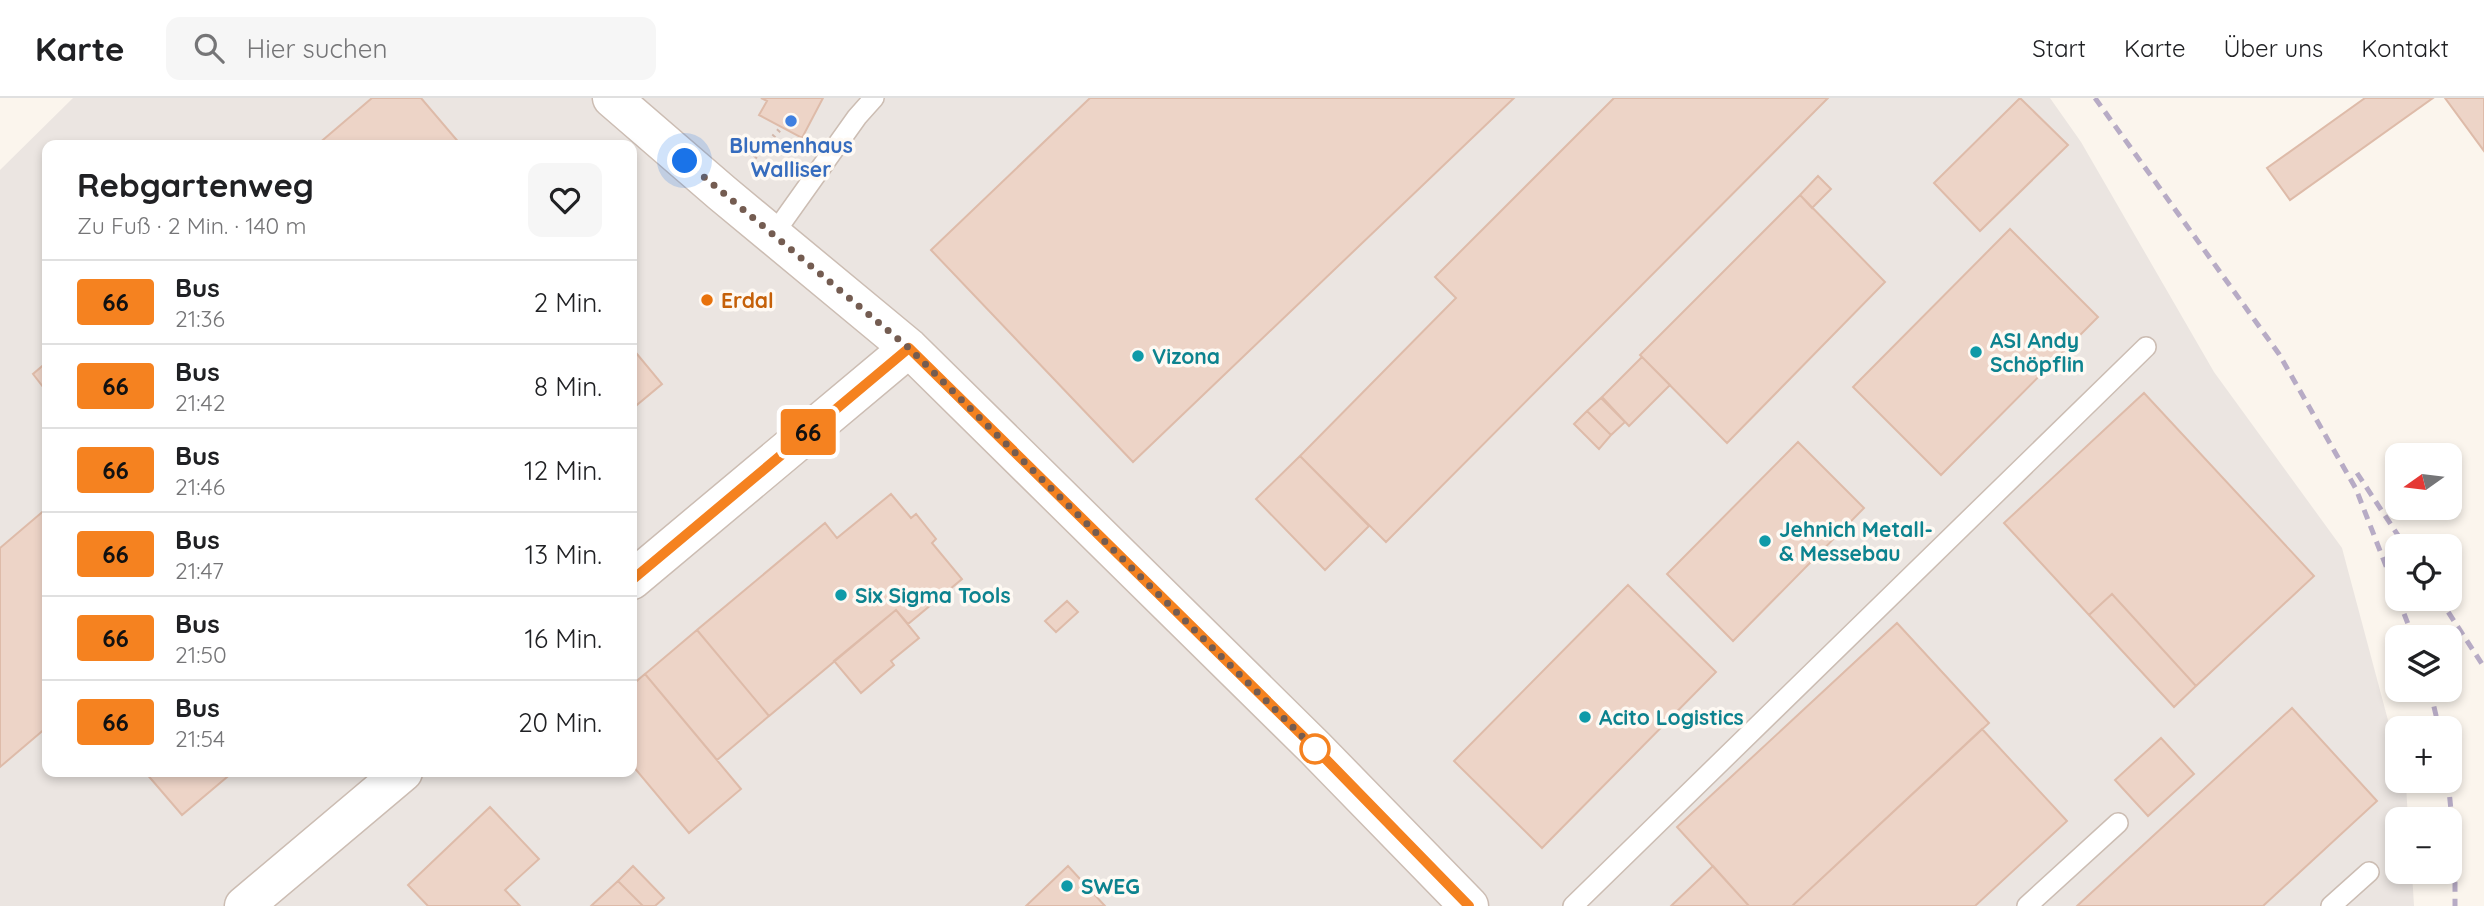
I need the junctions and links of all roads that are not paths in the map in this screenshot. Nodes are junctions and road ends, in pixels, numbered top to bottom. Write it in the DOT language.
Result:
graph roads {
  1 [pos="612,98"];
  2 [pos="874,98"];
  3 [pos="773,235"];
  4 [pos="2146,347"];
  5 [pos="909,348"];
  6 [pos="637,576"];
  7 [pos="397,777"];
  8 [pos="2118,823"];
  9 [pos="2369,872"];
  10 [pos="243,906"];
  11 [pos="1469,906"];
  12 [pos="1573,906"];
  13 [pos="2027,906"];
  14 [pos="2331,906"];
  1 -- 3 [label="street"];
  2 -- 3 [label="lane"];
  3 -- 5 [label="street"];
  4 -- 12 [label="lane"];
  5 -- 6 [label="street"];
  5 -- 11 [label="street"];
  7 -- 10 [label="street"];
  8 -- 13 [label="lane"];
  9 -- 14 [label="lane"];
}
